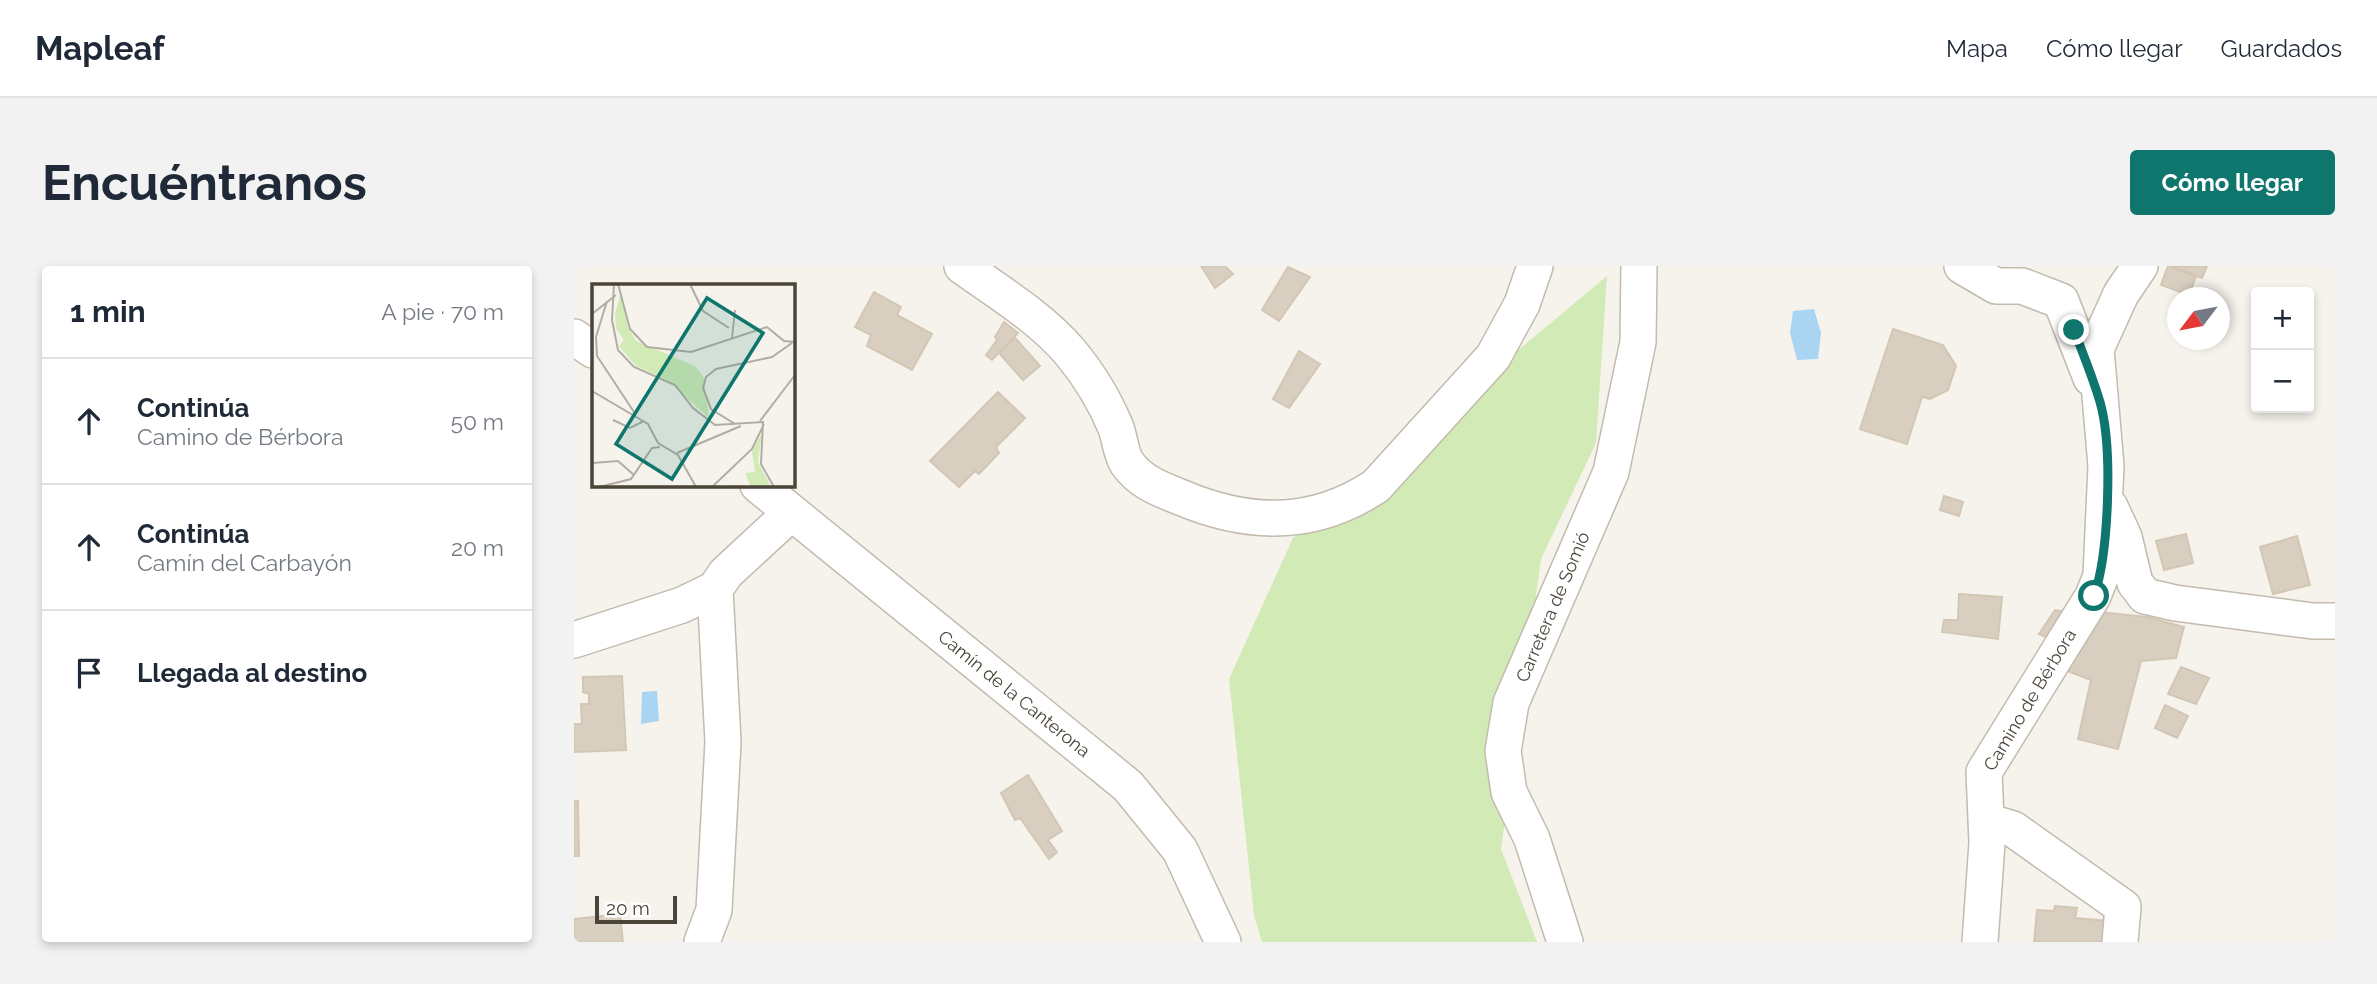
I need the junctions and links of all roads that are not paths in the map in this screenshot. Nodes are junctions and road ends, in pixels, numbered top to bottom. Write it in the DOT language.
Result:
graph roads {
  1 [pos="962,266"];
  2 [pos="1535,266"];
  3 [pos="1639,266"];
  4 [pos="1962,266"];
  5 [pos="2140,266"];
  6 [pos="574,337"];
  7 [pos="592,349"];
  8 [pos="2101,404"];
  9 [pos="759,486"];
  10 [pos="2106,497"];
  11 [pos="791,513"];
  12 [pos="715,589"];
  13 [pos="2335,621"];
  14 [pos="574,640"];
  15 [pos="1986,821"];
  16 [pos="1974,936"];
  17 [pos="702,942"];
  18 [pos="1223,942"];
  19 [pos="1565,942"];
  20 [pos="2120,942"];
  1 -- 2 [label="street"];
  3 -- 19 [label="street, Carretera de Somió"];
  4 -- 8 [label="street"];
  5 -- 8 [label="street, Camino de Bérbora"];
  6 -- 7 [label="street"];
  8 -- 10 [label="street, Camino de Bérbora"];
  9 -- 11 [label="street, Camín de la Canterona"];
  10 -- 13 [label="street"];
  10 -- 15 [label="street, Camino de Bérbora"];
  11 -- 12 [label="street"];
  11 -- 18 [label="street, Camín de la Canterona"];
  12 -- 14 [label="street"];
  12 -- 17 [label="street"];
  15 -- 16 [label="street, Camino de Bérbora"];
  15 -- 20 [label="street"];
}
